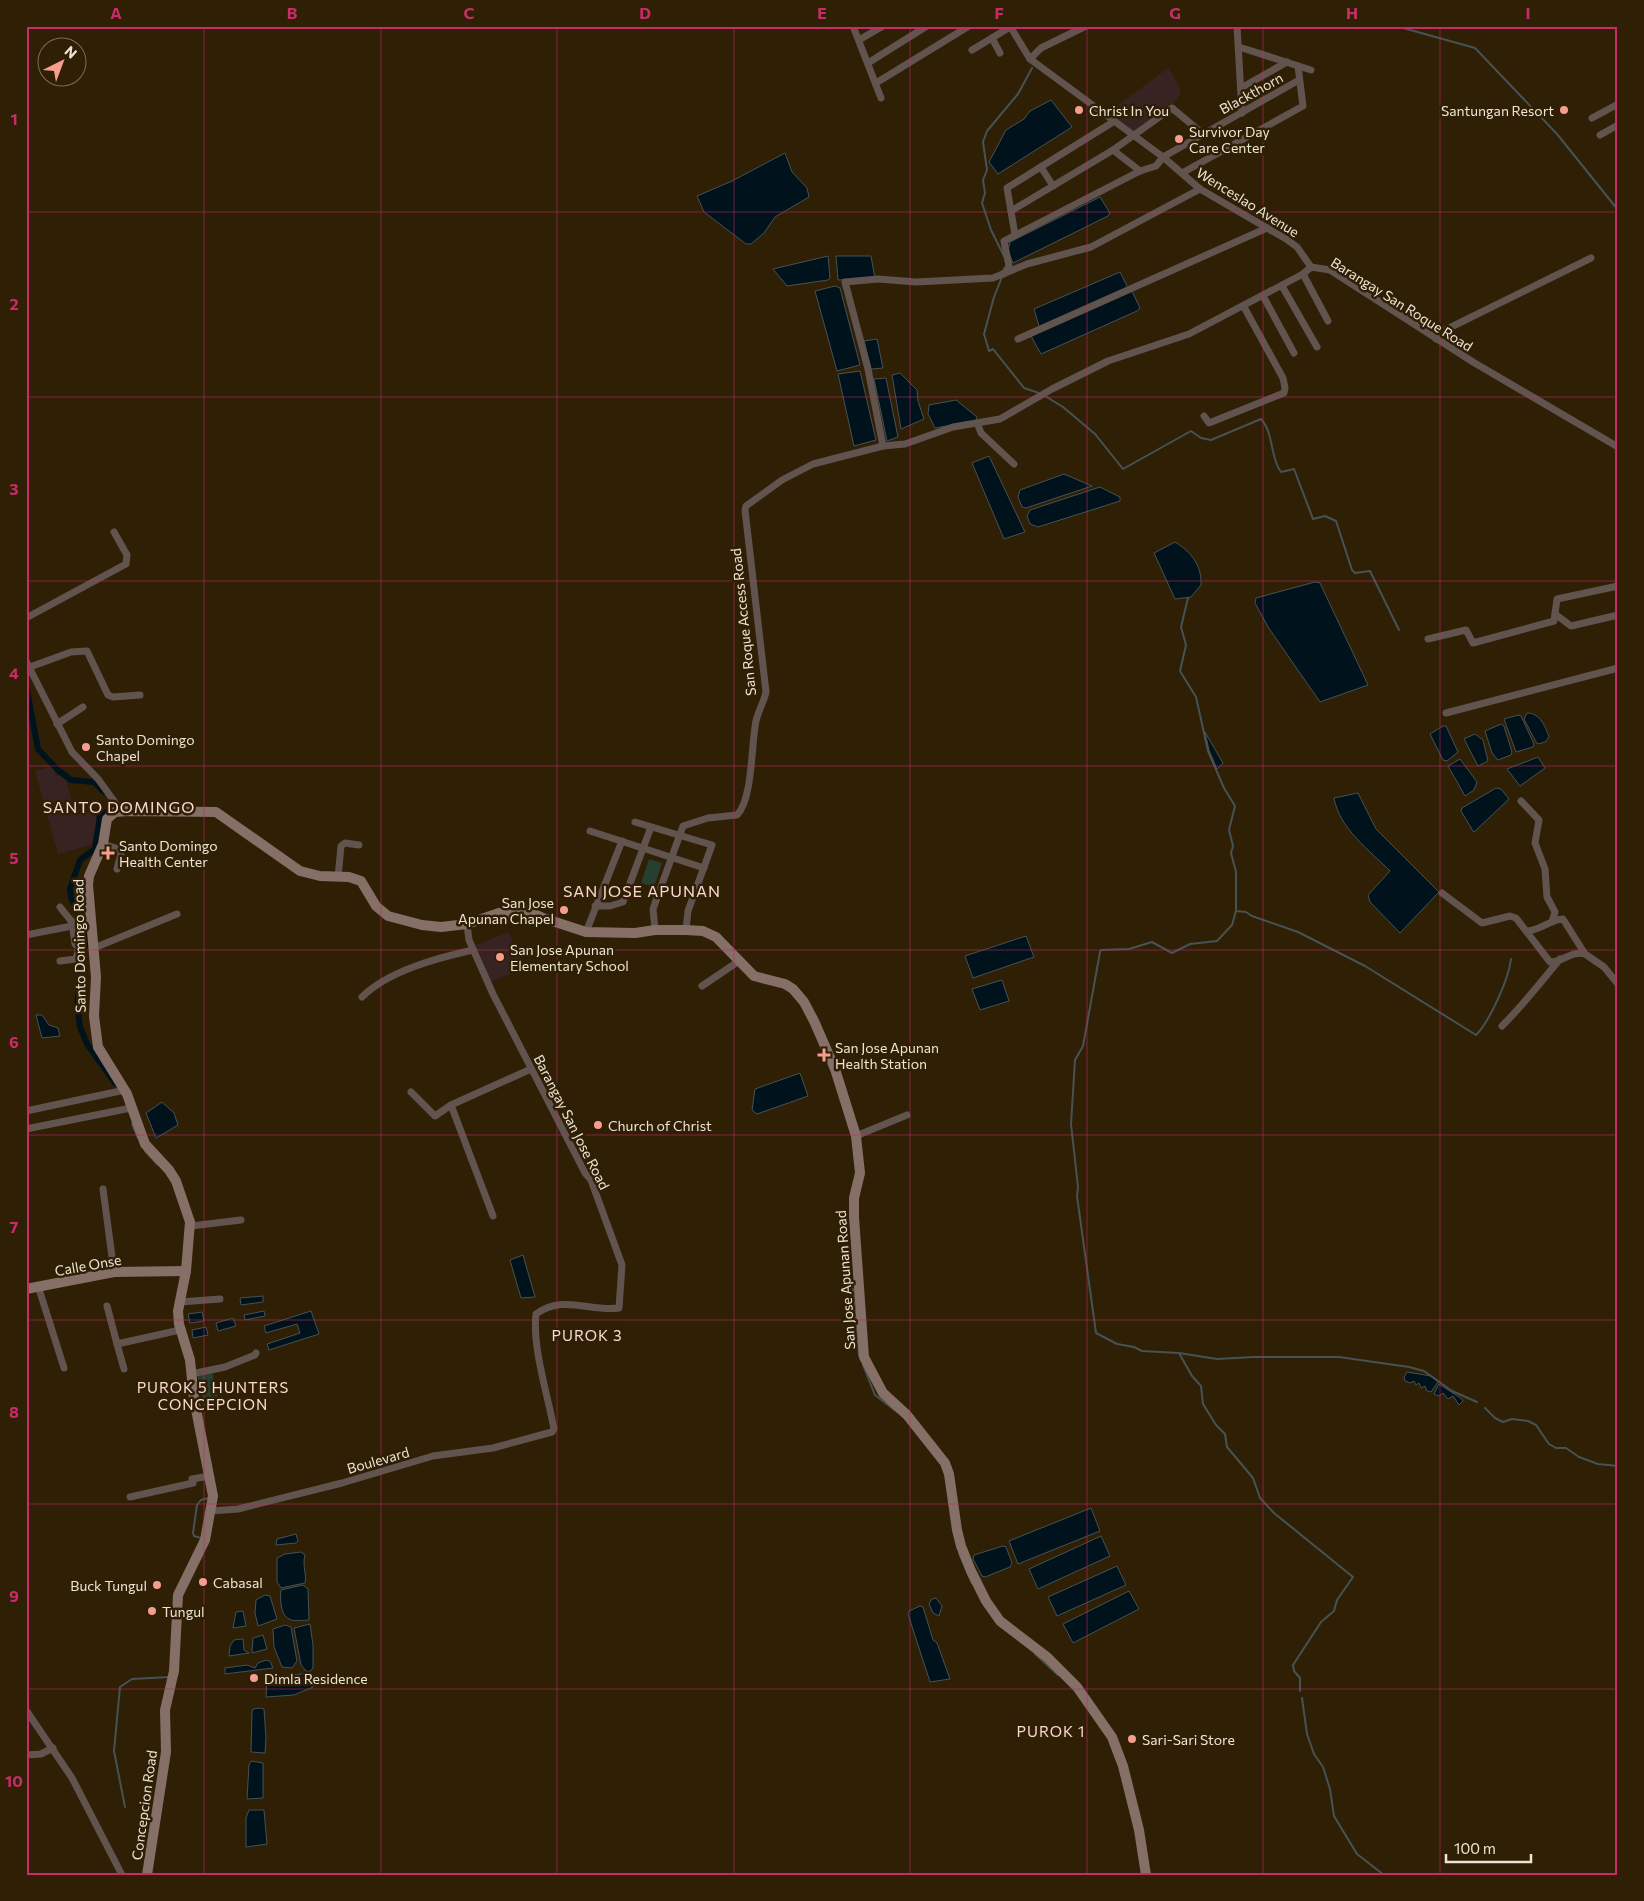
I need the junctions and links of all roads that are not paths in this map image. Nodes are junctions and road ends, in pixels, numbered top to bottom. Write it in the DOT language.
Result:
graph roads {
  1 [pos="853,26"];
  2 [pos="927,26"];
  3 [pos="969,26"];
  4 [pos="1010,26"];
  5 [pos="1086,26"];
  6 [pos="1237,26"];
  7 [pos="880,27"];
  8 [pos="992,38"];
  9 [pos="859,40"];
  10 [pos="1239,46"];
  11 [pos="972,50"];
  12 [pos="1000,53"];
  13 [pos="1030,60"];
  14 [pos="1287,62"];
  15 [pos="868,63"];
  16 [pos="1298,66"];
  17 [pos="1311,70"];
  18 [pos="1298,80"];
  19 [pos="876,82"];
  20 [pos="1241,88"];
  21 [pos="881,98"];
  22 [pos="1618,104"];
  23 [pos="1242,113"];
  24 [pos="1592,118"];
  25 [pos="1113,122"];
  26 [pos="1618,125"];
  27 [pos="1203,134"];
  28 [pos="1600,135"];
  29 [pos="1132,136"];
  30 [pos="1113,150"];
  31 [pos="1163,158"];
  32 [pos="1041,167"];
  33 [pos="1140,171"];
  34 [pos="1182,173"];
  35 [pos="1052,186"];
  36 [pos="1200,188"];
  37 [pos="1011,211"];
  38 [pos="1267,228"];
  39 [pos="1015,235"];
  40 [pos="1591,258"];
  41 [pos="1310,267"];
  42 [pos="1004,274"];
  43 [pos="1303,274"];
  44 [pos="1282,286"];
  45 [pos="1263,296"];
  46 [pos="1244,308"];
  47 [pos="1328,321"];
  48 [pos="1018,339"];
  49 [pos="1436,339"];
  50 [pos="1317,347"];
  51 [pos="1294,353"];
  52 [pos="1204,416"];
  53 [pos="978,424"];
  54 [pos="883,446"];
  55 [pos="1618,448"];
  56 [pos="1014,464"];
  57 [pos="114,532"];
  58 [pos="1618,586"];
  59 [pos="1555,614"];
  60 [pos="1618,615"];
  61 [pos="26,618"];
  62 [pos="1428,640"];
  63 [pos="27,663"];
  64 [pos="1618,668"];
  65 [pos="140,695"];
  66 [pos="83,707"];
  67 [pos="1446,713"];
  68 [pos="57,724"];
  69 [pos="1521,801"];
  70 [pos="122,812"];
  71 [pos="635,822"];
  72 [pos="650,826"];
  73 [pos="590,831"];
  74 [pos="680,836"];
  75 [pos="622,841"];
  76 [pos="103,844"];
  77 [pos="359,845"];
  78 [pos="642,848"];
  79 [pos="672,858"];
  80 [pos="704,868"];
  81 [pos="117,870"];
  82 [pos="338,877"];
  83 [pos="1442,893"];
  84 [pos="595,906"];
  85 [pos="60,907"];
  86 [pos="177,914"];
  87 [pos="87,919"];
  88 [pos="1552,922"];
  89 [pos="72,924"];
  90 [pos="466,924"];
  91 [pos="655,930"];
  92 [pos="686,930"];
  93 [pos="1528,931"];
  94 [pos="586,932"];
  95 [pos="26,935"];
  96 [pos="94,948"];
  97 [pos="473,950"];
  98 [pos="1585,954"];
  99 [pos="1560,959"];
  100 [pos="60,961"];
  101 [pos="739,961"];
  102 [pos="1618,984"];
  103 [pos="702,986"];
  104 [pos="362,997"];
  105 [pos="1502,1026"];
  106 [pos="531,1069"];
  107 [pos="124,1090"];
  108 [pos="411,1092"];
  109 [pos="451,1105"];
  110 [pos="132,1108"];
  111 [pos="26,1111"];
  112 [pos="907,1115"];
  113 [pos="26,1129"];
  114 [pos="856,1136"];
  115 [pos="103,1189"];
  116 [pos="492,1216"];
  117 [pos="241,1220"];
  118 [pos="191,1226"];
  119 [pos="183,1270"];
  120 [pos="114,1272"];
  121 [pos="39,1289"];
  122 [pos="26,1290"];
  123 [pos="220,1299"];
  124 [pos="180,1302"];
  125 [pos="107,1306"];
  126 [pos="179,1330"];
  127 [pos="117,1344"];
  128 [pos="256,1352"];
  129 [pos="189,1359"];
  130 [pos="64,1368"];
  131 [pos="124,1369"];
  132 [pos="191,1374"];
  133 [pos="552,1432"];
  134 [pos="208,1477"];
  135 [pos="130,1497"];
  136 [pos="211,1511"];
  137 [pos="26,1710"];
  138 [pos="54,1748"];
  139 [pos="26,1755"];
  140 [pos="122,1875"];
  141 [pos="147,1875"];
  142 [pos="1146,1875"];
  1 -- 9 [label="street"];
  2 -- 15 [label="street"];
  3 -- 19 [label="street"];
  4 -- 8 [label="street"];
  4 -- 13 [label="street, Wenceslao Avenue"];
  5 -- 13 [label="street"];
  6 -- 10 [label="street"];
  7 -- 9 [label="street"];
  8 -- 11 [label="street"];
  8 -- 12 [label="street"];
  9 -- 15 [label="street"];
  10 -- 14 [label="street"];
  10 -- 20 [label="street"];
  13 -- 25 [label="street, Wenceslao Avenue"];
  14 -- 16 [label="street"];
  14 -- 20 [label="street"];
  15 -- 19 [label="street"];
  16 -- 17 [label="street"];
  16 -- 18 [label="street"];
  18 -- 23 [label="street, Blackthorn"];
  18 -- 34 [label="street"];
  19 -- 21 [label="street"];
  20 -- 23 [label="street"];
  22 -- 24 [label="street"];
  23 -- 27 [label="street, Blackthorn"];
  25 -- 29 [label="street, Wenceslao Avenue"];
  25 -- 32 [label="street"];
  26 -- 28 [label="street"];
  27 -- 29 [label="street"];
  27 -- 31 [label="street, Blackthorn"];
  29 -- 30 [label="street"];
  29 -- 31 [label="street, Wenceslao Avenue"];
  30 -- 33 [label="street"];
  30 -- 35 [label="street"];
  31 -- 33 [label="street, Blackthorn"];
  31 -- 34 [label="street, Wenceslao Avenue"];
  32 -- 35 [label="street"];
  32 -- 37 [label="street"];
  33 -- 39 [label="street, Blackthorn"];
  34 -- 36 [label="street, Wenceslao Avenue"];
  35 -- 37 [label="street"];
  36 -- 38 [label="street, Wenceslao Avenue"];
  36 -- 42 [label="street"];
  37 -- 39 [label="street"];
  38 -- 41 [label="street, Wenceslao Avenue"];
  38 -- 48 [label="street"];
  39 -- 42 [label="street"];
  40 -- 49 [label="street"];
  41 -- 43 [label="street, Barangay San Roque Road"];
  41 -- 49 [label="street, Barangay San Roque Road"];
  42 -- 54 [label="street"];
  43 -- 44 [label="street, Barangay San Roque Road"];
  43 -- 47 [label="street"];
  44 -- 45 [label="street, Barangay San Roque Road"];
  44 -- 50 [label="street"];
  45 -- 46 [label="street, Barangay San Roque Road"];
  45 -- 51 [label="street"];
  46 -- 52 [label="street"];
  46 -- 53 [label="street, Barangay San Roque Road"];
  49 -- 55 [label="street, Barangay San Roque Road"];
  53 -- 54 [label="street, San Roque Access Road"];
  53 -- 56 [label="street"];
  54 -- 74 [label="street, San Roque Access Road"];
  57 -- 61 [label="street"];
  58 -- 59 [label="street"];
  59 -- 60 [label="street"];
  59 -- 62 [label="street"];
  63 -- 65 [label="street"];
  63 -- 68 [label="street"];
  64 -- 67 [label="street"];
  66 -- 68 [label="street"];
  68 -- 70 [label="street"];
  69 -- 88 [label="street"];
  70 -- 76 [label="street, Santo Domingo Road"];
  70 -- 82 [label="street"];
  71 -- 72 [label="street"];
  72 -- 74 [label="street"];
  72 -- 78 [label="street"];
  73 -- 75 [label="street"];
  74 -- 79 [label="street, San Roque Access Road"];
  74 -- 80 [label="street"];
  75 -- 78 [label="street"];
  75 -- 84 [label="street"];
  76 -- 81 [label="street"];
  76 -- 87 [label="street, Santo Domingo Road"];
  77 -- 82 [label="street"];
  78 -- 79 [label="street"];
  78 -- 84 [label="street"];
  79 -- 80 [label="street"];
  79 -- 91 [label="street, San Roque Access Road"];
  80 -- 92 [label="street"];
  82 -- 90 [label="street"];
  83 -- 93 [label="street"];
  84 -- 94 [label="street"];
  85 -- 89 [label="street"];
  86 -- 96 [label="street"];
  87 -- 89 [label="street"];
  87 -- 96 [label="street, Santo Domingo Road"];
  88 -- 93 [label="street"];
  88 -- 98 [label="street"];
  89 -- 95 [label="street"];
  89 -- 100 [label="street"];
  90 -- 94 [label="street, San Jose Apunan Road"];
  90 -- 97 [label="street, Barangay San Jose Road"];
  91 -- 92 [label="street, San Jose Apunan Road"];
  91 -- 94 [label="street, San Jose Apunan Road"];
  92 -- 101 [label="street, San Jose Apunan Road"];
  93 -- 99 [label="street"];
  96 -- 107 [label="street, Santo Domingo Road"];
  97 -- 104 [label="street"];
  97 -- 106 [label="street, Barangay San Jose Road"];
  98 -- 99 [label="street"];
  98 -- 102 [label="street"];
  99 -- 105 [label="street"];
  101 -- 103 [label="street"];
  101 -- 114 [label="street, San Jose Apunan Road"];
  106 -- 109 [label="street"];
  106 -- 133 [label="street, Barangay San Jose Road"];
  107 -- 110 [label="street, Santo Domingo Road"];
  107 -- 111 [label="street"];
  108 -- 109 [label="street"];
  109 -- 116 [label="street"];
  110 -- 113 [label="street"];
  110 -- 118 [label="street, Santo Domingo Road"];
  112 -- 114 [label="street"];
  114 -- 142 [label="street, San Jose Apunan Road"];
  115 -- 120 [label="street"];
  117 -- 118 [label="street"];
  118 -- 119 [label="street, Santo Domingo Road"];
  119 -- 120 [label="street, Calle Onse"];
  119 -- 124 [label="street, Santo Domingo Road"];
  120 -- 121 [label="street, Calle Onse"];
  121 -- 122 [label="street, Calle Onse"];
  121 -- 130 [label="street"];
  123 -- 124 [label="street"];
  124 -- 126 [label="street, Santo Domingo Road"];
  125 -- 127 [label="street"];
  126 -- 127 [label="street"];
  126 -- 129 [label="street, Santo Domingo Road"];
  127 -- 131 [label="street"];
  128 -- 132 [label="street"];
  129 -- 132 [label="street, Concepcion Road"];
  132 -- 134 [label="street, Concepcion Road"];
  133 -- 136 [label="street, Boulevard"];
  134 -- 135 [label="street"];
  134 -- 136 [label="street, Concepcion Road"];
  136 -- 141 [label="street, Concepcion Road"];
  137 -- 138 [label="street"];
  138 -- 139 [label="street"];
  138 -- 140 [label="street"];
}
